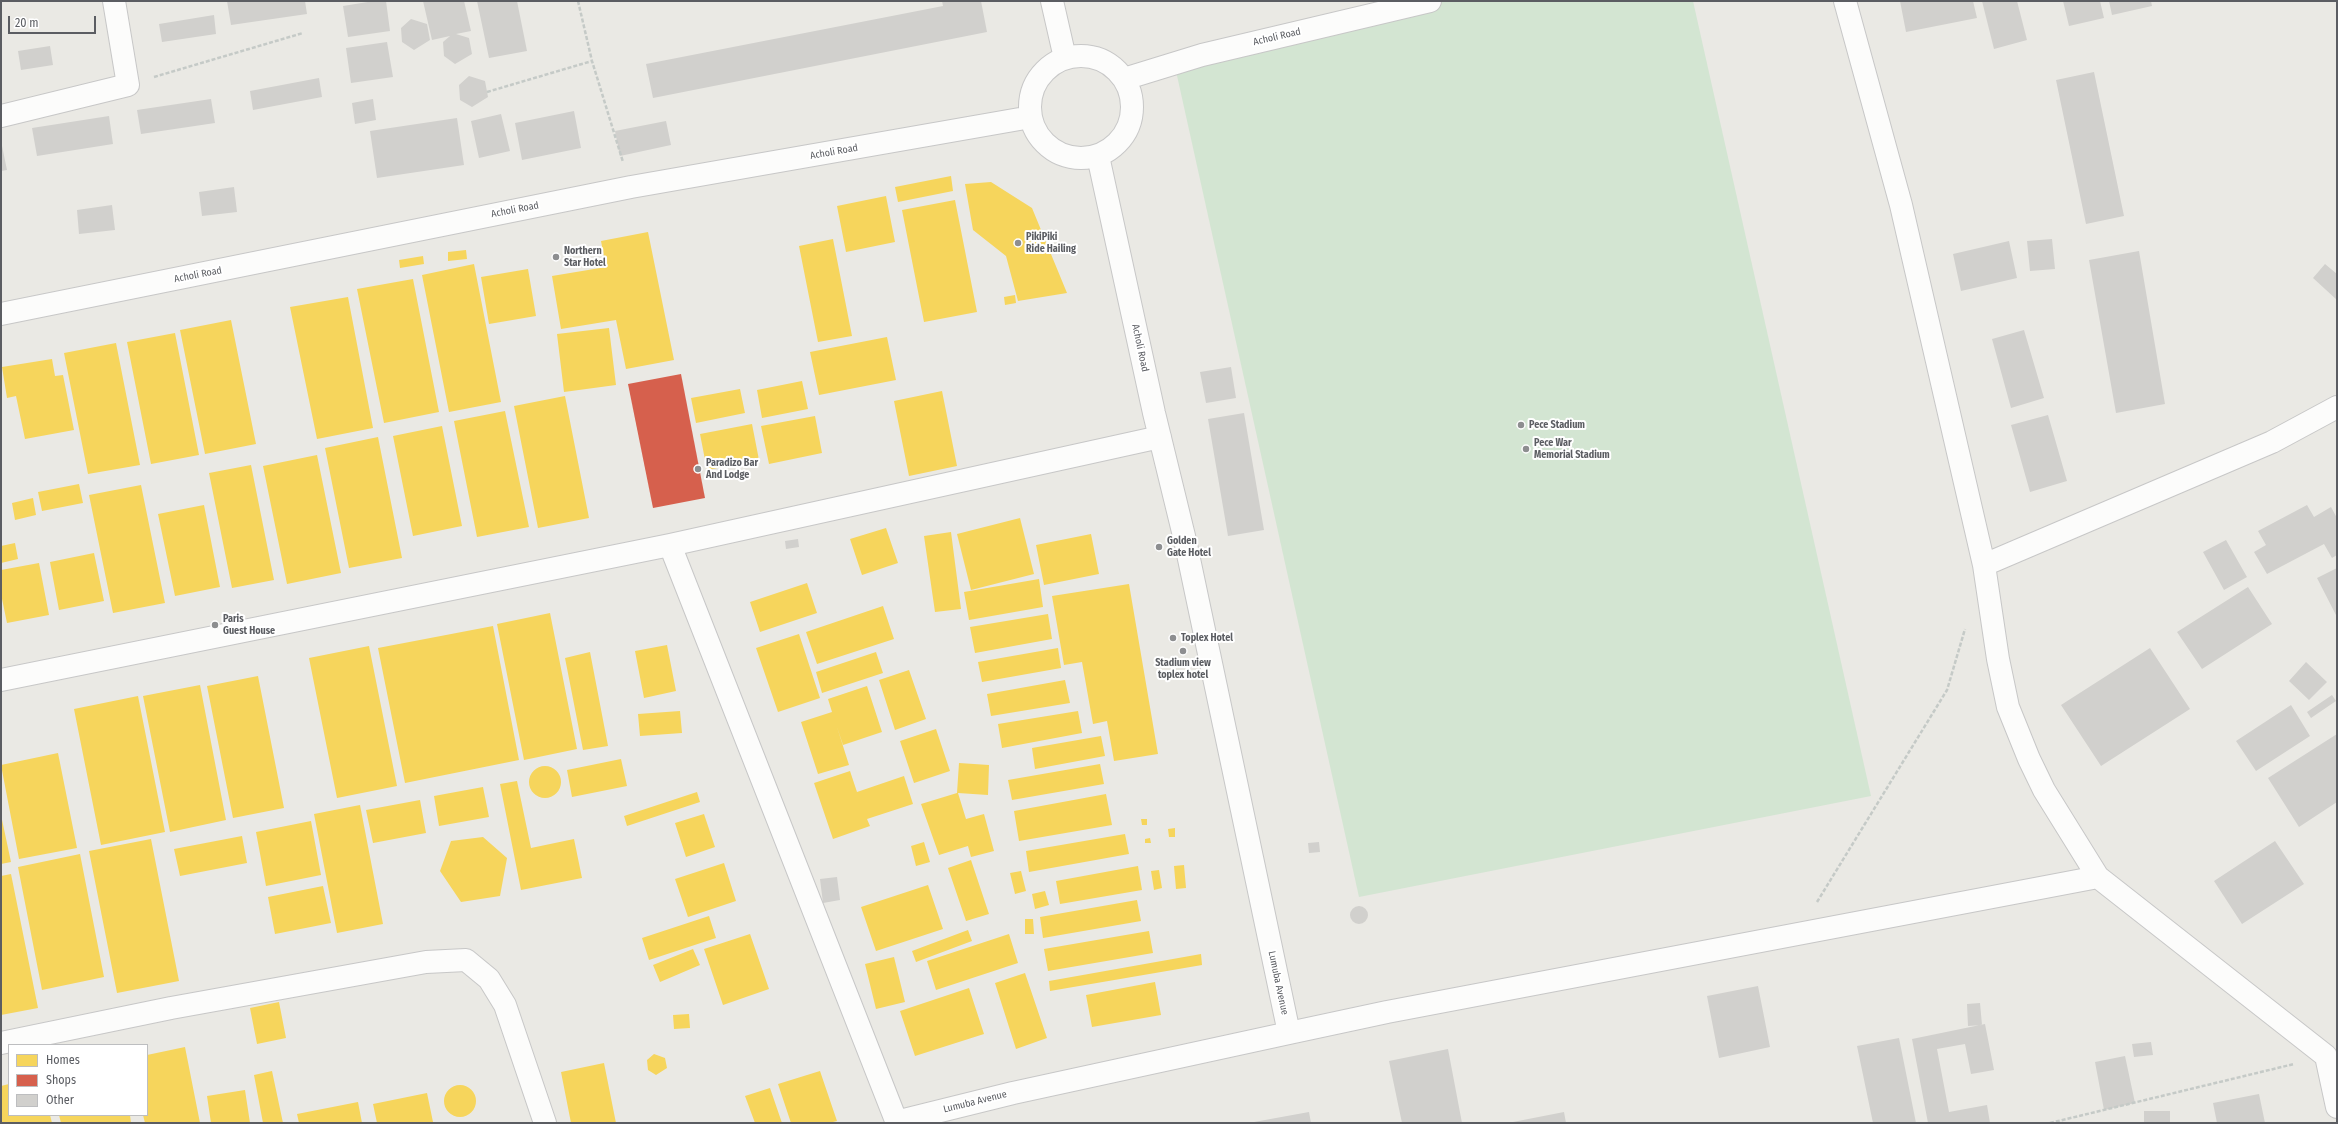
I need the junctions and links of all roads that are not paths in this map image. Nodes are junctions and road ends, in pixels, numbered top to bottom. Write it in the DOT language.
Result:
graph roads {
  1 [pos="114,1"];
  2 [pos="1052,1"];
  3 [pos="1430,1"];
  4 [pos="1845,1"];
  5 [pos="1065,58"];
  6 [pos="1124,79"];
  7 [pos="1,116"];
  8 [pos="1031,117"];
  9 [pos="1098,156"];
  10 [pos="1,314"];
  11 [pos="2337,407"];
  12 [pos="1160,437"];
  13 [pos="1185,540"];
  14 [pos="670,546"];
  15 [pos="1984,565"];
  16 [pos="1,680"];
  17 [pos="2098,877"];
  18 [pos="1289,1034"];
  19 [pos="1,1043"];
  20 [pos="2332,1053"];
  21 [pos="2337,1107"];
  22 [pos="897,1122"];
  23 [pos="545,1123"];
  1 -- 7 [label="street"];
  2 -- 5 [label="street"];
  3 -- 6 [label="street, Acholi Road"];
  4 -- 15 [label="street"];
  5 -- 6 [label="street"];
  5 -- 8 [label="street"];
  6 -- 9 [label="street"];
  8 -- 9 [label="street"];
  8 -- 10 [label="street, Acholi Road"];
  9 -- 12 [label="street, Acholi Road"];
  11 -- 15 [label="street"];
  12 -- 13 [label="street, Acholi Road"];
  12 -- 14 [label="street"];
  13 -- 18 [label="street, Lumuba Avenue"];
  14 -- 16 [label="street"];
  14 -- 22 [label="street"];
  15 -- 17 [label="street"];
  17 -- 18 [label="street"];
  17 -- 20 [label="street"];
  18 -- 22 [label="street, Lumuba Avenue"];
  19 -- 23 [label="street"];
  20 -- 21 [label="street"];
}
